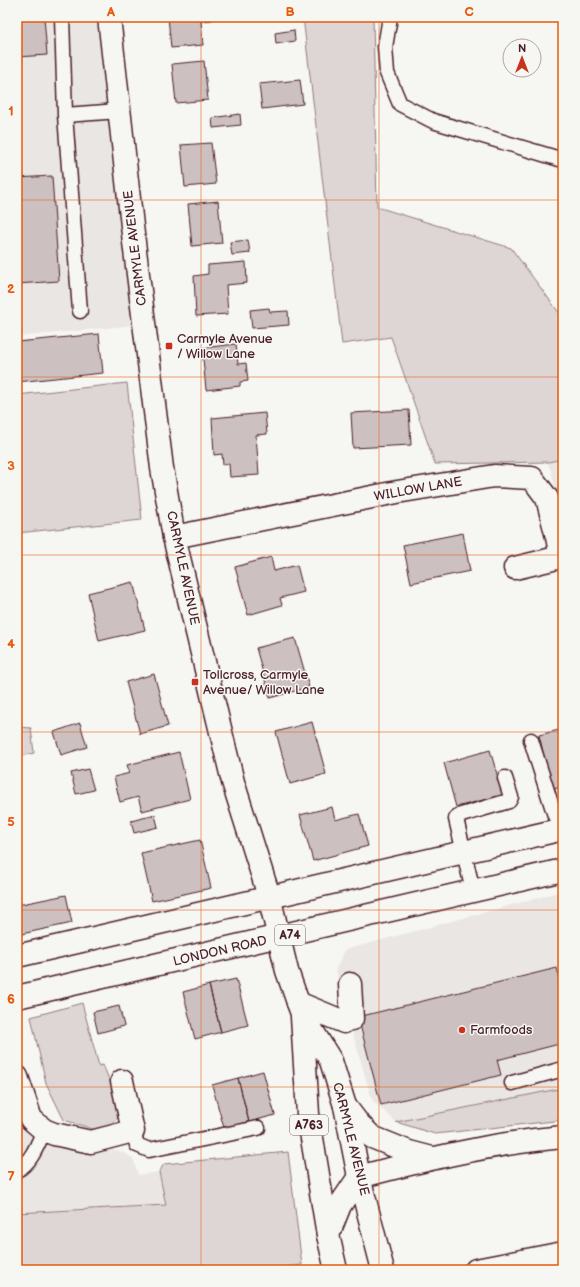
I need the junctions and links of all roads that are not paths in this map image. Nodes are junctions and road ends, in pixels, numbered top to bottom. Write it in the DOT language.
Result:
graph roads {
  1 [pos="62,17"];
  2 [pos="109,17"];
  3 [pos="390,17"];
  4 [pos="119,111"];
  5 [pos="65,115"];
  6 [pos="563,160"];
  7 [pos="80,311"];
  8 [pos="174,536"];
  9 [pos="515,568"];
  10 [pos="531,740"];
  11 [pos="505,778"];
  12 [pos="563,827"];
  13 [pos="464,851"];
  14 [pos="563,870"];
  15 [pos="474,892"];
  16 [pos="269,896"];
  17 [pos="279,937"];
  18 [pos="17,956"];
  19 [pos="350,984"];
  20 [pos="17,997"];
  21 [pos="300,1008"];
  22 [pos="563,1070"];
  23 [pos="17,1077"];
  24 [pos="122,1081"];
  25 [pos="512,1082"];
  26 [pos="345,1106"];
  27 [pos="258,1128"];
  28 [pos="44,1130"];
  29 [pos="133,1132"];
  30 [pos="563,1137"];
  31 [pos="433,1158"];
  32 [pos="17,1170"];
  33 [pos="359,1176"];
  34 [pos="328,1234"];
  35 [pos="563,1254"];
  36 [pos="336,1270"];
  37 [pos="383,1270"];
  38 [pos="476,1270"];
  1 -- 5 [label="lane"];
  2 -- 4 [label="main road, CARMYLE AVENUE"];
  3 -- 6 [label="lane"];
  4 -- 5 [label="lane"];
  4 -- 8 [label="main road, CARMYLE AVENUE"];
  5 -- 7 [label="lane"];
  8 -- 9 [label="main road, WILLOW LANE"];
  8 -- 16 [label="main road, CARMYLE AVENUE"];
  10 -- 12 [label="lane"];
  11 -- 13 [label="lane"];
  12 -- 13 [label="main road"];
  13 -- 15 [label="lane"];
  13 -- 16 [label="main road"];
  14 -- 15 [label="main road, LONDON ROAD / A74"];
  15 -- 17 [label="main road, LONDON ROAD / A74"];
  16 -- 17 [label="main road, CARMYLE AVENUE / A763"];
  16 -- 18 [label="main road"];
  17 -- 20 [label="main road, LONDON ROAD / A74"];
  17 -- 21 [label="main road, CARMYLE AVENUE / A763"];
  19 -- 21 [label="main road"];
  21 -- 26 [label="main road, CARMYLE AVENUE / A763"];
  21 -- 34 [label="main road, CARMYLE AVENUE / A763"];
  22 -- 25 [label="lane"];
  23 -- 28 [label="main road"];
  24 -- 29 [label="main road"];
  26 -- 31 [label="main road"];
  26 -- 33 [label="main road, CARMYLE AVENUE / A763"];
  27 -- 29 [label="lane"];
  28 -- 29 [label="main road"];
  28 -- 32 [label="lane"];
  30 -- 31 [label="main road"];
  31 -- 33 [label="main road"];
  33 -- 34 [label="main road"];
  33 -- 37 [label="main road, CARMYLE AVENUE / A763"];
  34 -- 36 [label="main road, CARMYLE AVENUE / A763"];
  35 -- 38 [label="main road"];
}
